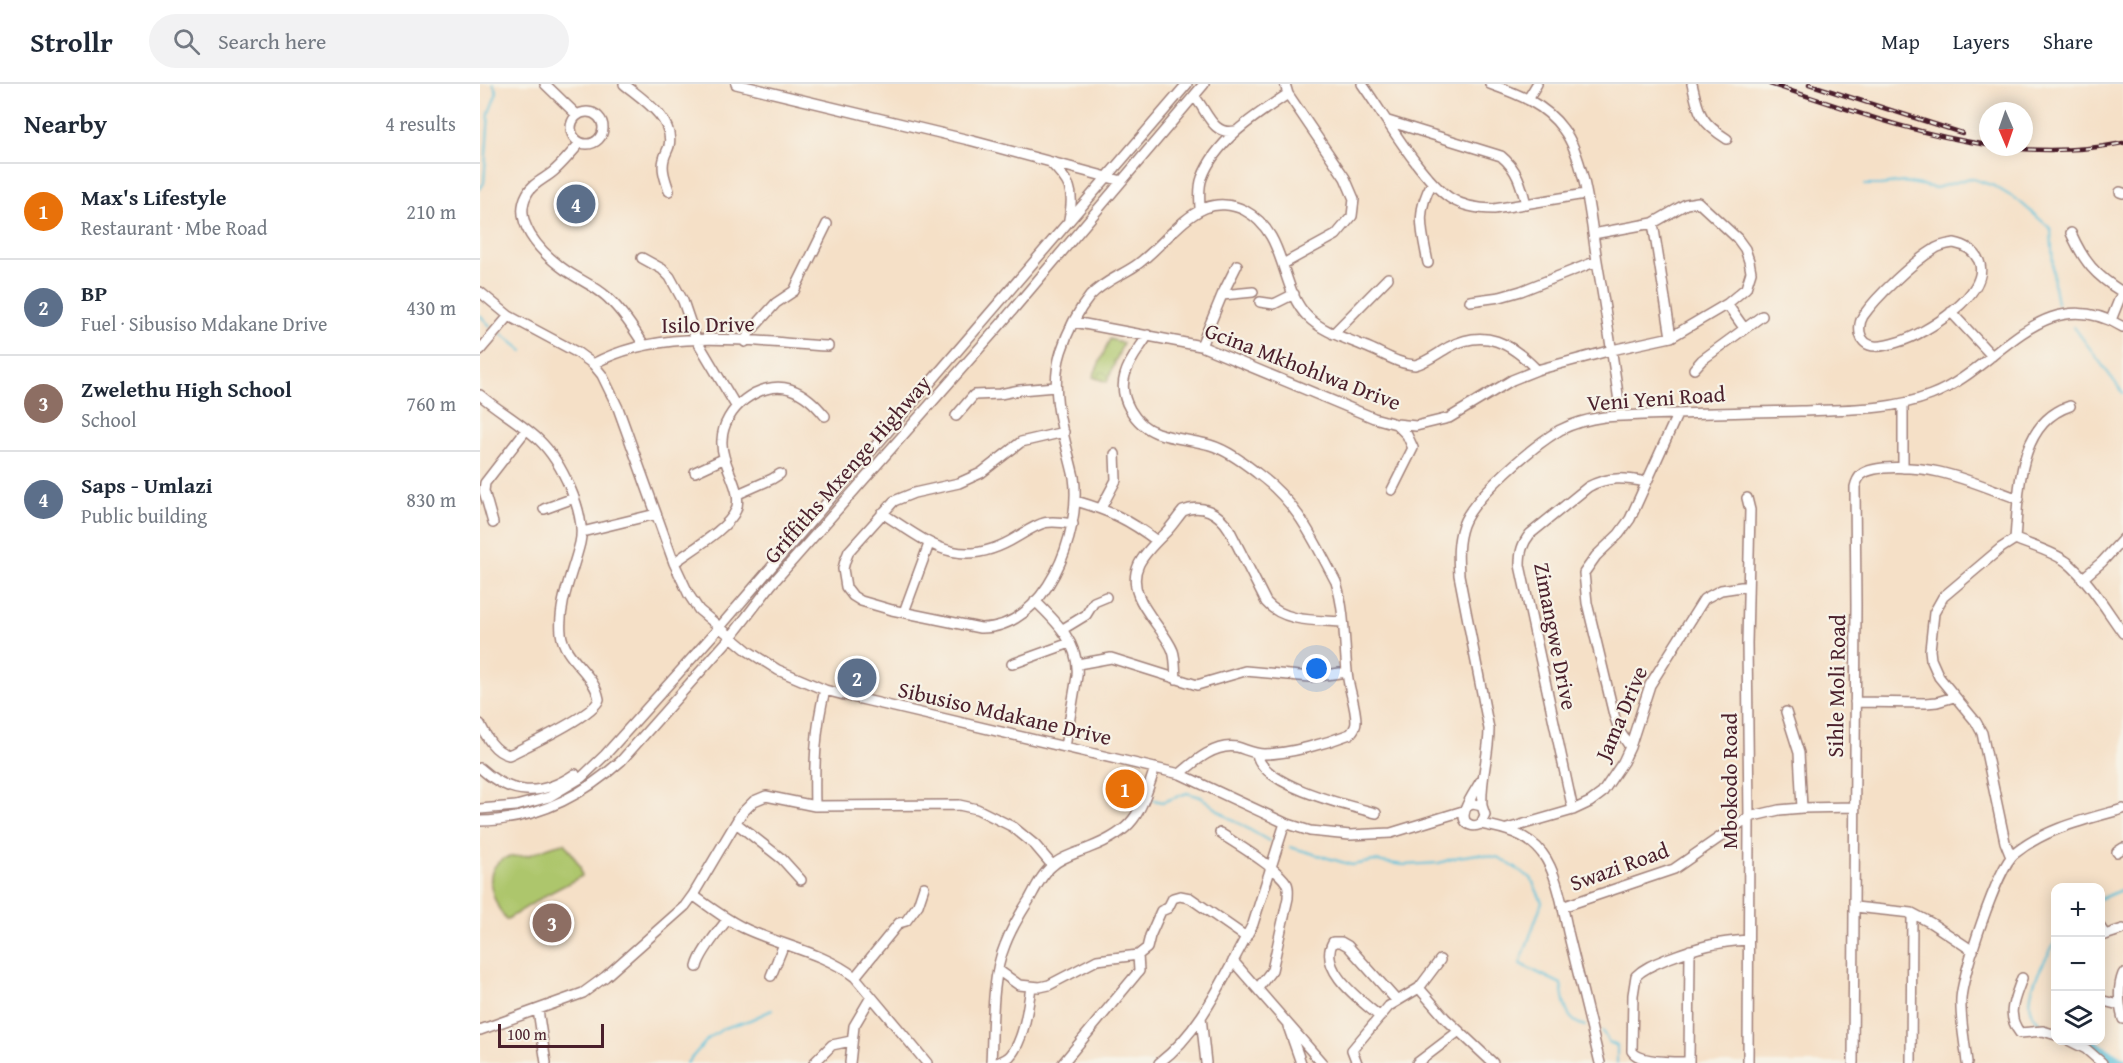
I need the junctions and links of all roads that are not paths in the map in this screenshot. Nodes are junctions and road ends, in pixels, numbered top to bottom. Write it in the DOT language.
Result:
graph roads {
  1 [pos="544,84"];
  2 [pos="624,84"];
  3 [pos="736,84"];
  4 [pos="1187,84"];
  5 [pos="1204,84"];
  6 [pos="1285,84"];
  7 [pos="1362,84"];
  8 [pos="1490,84"];
  9 [pos="1537,84"];
  10 [pos="1692,84"];
  11 [pos="757,87"];
  12 [pos="1288,94"];
  13 [pos="1194,96"];
  14 [pos="1528,99"];
  15 [pos="577,115"];
  16 [pos="1388,121"];
  17 [pos="1235,131"];
  18 [pos="1727,139"];
  19 [pos="580,143"];
  20 [pos="1049,161"];
  21 [pos="1108,176"];
  22 [pos="1122,181"];
  23 [pos="1432,183"];
  24 [pos="669,191"];
  25 [pos="1586,194"];
  26 [pos="1526,204"];
  27 [pos="1200,210"];
  28 [pos="1069,221"];
  29 [pos="1653,223"];
  30 [pos="827,224"];
  31 [pos="2071,233"];
  32 [pos="1593,234"];
  33 [pos="642,258"];
  34 [pos="1597,261"];
  35 [pos="1428,263"];
  36 [pos="1283,264"];
  37 [pos="1237,266"];
  38 [pos="1388,278"];
  39 [pos="2123,291"];
  40 [pos="480,292"];
  41 [pos="1252,292"];
  42 [pos="1294,294"];
  43 [pos="1222,295"];
  44 [pos="1470,301"];
  45 [pos="1260,302"];
  46 [pos="1727,304"];
  47 [pos="1951,312"];
  48 [pos="1762,315"];
  49 [pos="509,316"];
  50 [pos="2111,320"];
  51 [pos="1074,322"];
  52 [pos="2123,327"];
  53 [pos="1744,328"];
  54 [pos="1334,334"];
  55 [pos="1148,335"];
  56 [pos="1671,337"];
  57 [pos="696,339"];
  58 [pos="745,342"];
  59 [pos="644,345"];
  60 [pos="828,346"];
  61 [pos="1201,346"];
  62 [pos="480,348"];
  63 [pos="1612,350"];
  64 [pos="1992,356"];
  65 [pos="593,364"];
  66 [pos="1694,369"];
  67 [pos="1537,370"];
  68 [pos="1055,387"];
  69 [pos="481,399"];
  70 [pos="1903,404"];
  71 [pos="2070,405"];
  72 [pos="736,406"];
  73 [pos="1677,415"];
  74 [pos="825,416"];
  75 [pos="956,416"];
  76 [pos="1621,416"];
  77 [pos="1396,424"];
  78 [pos="526,430"];
  79 [pos="1064,432"];
  80 [pos="1115,454"];
  81 [pos="723,459"];
  82 [pos="1903,468"];
  83 [pos="695,472"];
  84 [pos="780,474"];
  85 [pos="1646,482"];
  86 [pos="1392,490"];
  87 [pos="738,494"];
  88 [pos="574,498"];
  89 [pos="1747,498"];
  90 [pos="2019,499"];
  91 [pos="1076,501"];
  92 [pos="1101,508"];
  93 [pos="544,509"];
  94 [pos="882,513"];
  95 [pos="656,514"];
  96 [pos="493,523"];
  97 [pos="1073,524"];
  98 [pos="582,532"];
  99 [pos="2015,539"];
  100 [pos="2123,539"];
  101 [pos="1157,541"];
  102 [pos="929,544"];
  103 [pos="674,562"];
  104 [pos="2082,579"];
  105 [pos="1748,586"];
  106 [pos="1106,597"];
  107 [pos="1035,601"];
  108 [pos="903,612"];
  109 [pos="1343,622"];
  110 [pos="719,628"];
  111 [pos="1063,629"];
  112 [pos="2123,633"];
  113 [pos="731,637"];
  114 [pos="1070,643"];
  115 [pos="1012,664"];
  116 [pos="1078,664"];
  117 [pos="1347,672"];
  118 [pos="1176,679"];
  119 [pos="825,690"];
  120 [pos="1954,697"];
  121 [pos="1855,702"];
  122 [pos="1786,711"];
  123 [pos="480,724"];
  124 [pos="1065,747"];
  125 [pos="1629,747"];
  126 [pos="1257,754"];
  127 [pos="605,755"];
  128 [pos="480,768"];
  129 [pos="1155,768"];
  130 [pos="1180,774"];
  131 [pos="1481,780"];
  132 [pos="815,806"];
  133 [pos="1854,807"];
  134 [pos="1802,808"];
  135 [pos="480,809"];
  136 [pos="1573,810"];
  137 [pos="2123,810"];
  138 [pos="1376,813"];
  139 [pos="1465,813"];
  140 [pos="1483,815"];
  141 [pos="1749,817"];
  142 [pos="480,821"];
  143 [pos="736,823"];
  144 [pos="1285,823"];
  145 [pos="1503,828"];
  146 [pos="1220,833"];
  147 [pos="2011,857"];
  148 [pos="1052,865"];
  149 [pos="1270,867"];
  150 [pos="801,880"];
  151 [pos="924,887"];
  152 [pos="693,896"];
  153 [pos="1562,907"];
  154 [pos="1855,907"];
  155 [pos="1912,914"];
  156 [pos="727,920"];
  157 [pos="2123,929"];
  158 [pos="2105,936"];
  159 [pos="1246,937"];
  160 [pos="1748,940"];
  161 [pos="784,944"];
  162 [pos="1690,950"];
  163 [pos="1973,951"];
  164 [pos="1138,955"];
  165 [pos="1440,960"];
  166 [pos="1233,961"];
  167 [pos="697,967"];
  168 [pos="998,970"];
  169 [pos="2123,974"];
  170 [pos="771,976"];
  171 [pos="855,977"];
  172 [pos="2022,978"];
  173 [pos="1031,987"];
  174 [pos="1258,988"];
  175 [pos="1419,988"];
  176 [pos="871,997"];
  177 [pos="1397,1001"];
  178 [pos="2105,1001"];
  179 [pos="2119,1005"];
  180 [pos="538,1010"];
  181 [pos="1201,1017"];
  182 [pos="1380,1017"];
  183 [pos="2123,1019"];
  184 [pos="1288,1024"];
  185 [pos="480,1030"];
  186 [pos="1459,1032"];
  187 [pos="2051,1034"];
  188 [pos="851,1041"];
  189 [pos="2077,1045"];
  190 [pos="1689,1062"];
  191 [pos="546,1063"];
  192 [pos="814,1063"];
  193 [pos="850,1063"];
  194 [pos="927,1063"];
  195 [pos="991,1063"];
  196 [pos="997,1063"];
  197 [pos="1063,1063"];
  198 [pos="1159,1063"];
  199 [pos="1206,1063"];
  200 [pos="1300,1063"];
  201 [pos="1322,1063"];
  202 [pos="1357,1063"];
  203 [pos="1417,1063"];
  204 [pos="1494,1063"];
  205 [pos="1600,1063"];
  206 [pos="1748,1063"];
  207 [pos="1853,1063"];
  208 [pos="1911,1063"];
  209 [pos="1967,1063"];
  210 [pos="2102,1063"];
  1 -- 15 [label="street"];
  2 -- 24 [label="street"];
  3 -- 11 [label="street"];
  4 -- 21 [label="street, Griffiths Mxenge Highway"];
  5 -- 13 [label="street, Griffiths Mxenge Highway"];
  6 -- 12 [label="street"];
  7 -- 16 [label="street"];
  8 -- 14 [label="street"];
  9 -- 14 [label="street"];
  10 -- 18 [label="street"];
  11 -- 20 [label="street"];
  12 -- 17 [label="street"];
  12 -- 36 [label="street"];
  13 -- 17 [label="street"];
  13 -- 22 [label="street, Griffiths Mxenge Highway"];
  14 -- 25 [label="street"];
  15 -- 19 [label="street"];
  15 -- 19 [label="street"];
  16 -- 23 [label="street"];
  16 -- 26 [label="street"];
  17 -- 27 [label="street"];
  19 -- 59 [label="street"];
  20 -- 21 [label="street"];
  20 -- 28 [label="street"];
  21 -- 22 [label="street"];
  21 -- 28 [label="street, Griffiths Mxenge Highway"];
  22 -- 113 [label="street, Griffiths Mxenge Highway"];
  23 -- 26 [label="street"];
  23 -- 35 [label="street"];
  25 -- 26 [label="street"];
  25 -- 32 [label="street"];
  27 -- 36 [label="street"];
  27 -- 51 [label="street"];
  28 -- 110 [label="street, Griffiths Mxenge Highway"];
  29 -- 32 [label="street"];
  29 -- 46 [label="street, Gcina Mkhohlwa Drive"];
  29 -- 56 [label="street"];
  30 -- 58 [label="street"];
  31 -- 39 [label="street"];
  32 -- 34 [label="street"];
  33 -- 57 [label="street"];
  34 -- 44 [label="street"];
  34 -- 63 [label="street"];
  36 -- 42 [label="street"];
  37 -- 43 [label="street"];
  38 -- 54 [label="street"];
  39 -- 50 [label="street"];
  40 -- 49 [label="street, Sibusiso Mdakane Drive"];
  41 -- 43 [label="street"];
  42 -- 45 [label="street"];
  42 -- 54 [label="street"];
  43 -- 61 [label="street"];
  46 -- 53 [label="street"];
  46 -- 56 [label="street, Gcina Mkhohlwa Drive"];
  47 -- 47 [label="street"];
  47 -- 64 [label="street"];
  48 -- 53 [label="street"];
  49 -- 62 [label="street"];
  49 -- 65 [label="street, Sibusiso Mdakane Drive"];
  50 -- 52 [label="street, Veni Yeni Road"];
  50 -- 64 [label="street, Veni Yeni Road"];
  51 -- 55 [label="street, Gcina Mkhohlwa Drive"];
  51 -- 68 [label="street"];
  53 -- 66 [label="street"];
  54 -- 67 [label="street"];
  55 -- 61 [label="street, Gcina Mkhohlwa Drive"];
  55 -- 109 [label="street"];
  56 -- 63 [label="street, Gcina Mkhohlwa Drive"];
  57 -- 58 [label="street, Isilo Drive"];
  57 -- 59 [label="street, Isilo Drive"];
  57 -- 72 [label="street"];
  58 -- 60 [label="street, Isilo Drive"];
  59 -- 65 [label="street, Isilo Drive"];
  61 -- 77 [label="street, Gcina Mkhohlwa Drive"];
  63 -- 67 [label="street, Gcina Mkhohlwa Drive"];
  63 -- 76 [label="street"];
  64 -- 70 [label="street, Veni Yeni Road"];
  65 -- 95 [label="street, Sibusiso Mdakane Drive"];
  67 -- 77 [label="street, Gcina Mkhohlwa Drive"];
  68 -- 75 [label="street"];
  68 -- 79 [label="street"];
  69 -- 78 [label="street"];
  70 -- 73 [label="street, Veni Yeni Road"];
  70 -- 82 [label="street"];
  71 -- 90 [label="street"];
  72 -- 74 [label="street"];
  72 -- 81 [label="street"];
  73 -- 76 [label="street, Veni Yeni Road"];
  73 -- 85 [label="street"];
  76 -- 131 [label="street, Veni Yeni Road"];
  77 -- 86 [label="street"];
  78 -- 88 [label="street"];
  78 -- 96 [label="street"];
  79 -- 91 [label="street"];
  79 -- 94 [label="street"];
  80 -- 92 [label="street"];
  81 -- 83 [label="street"];
  81 -- 87 [label="street"];
  82 -- 90 [label="street, Sihle Moli Road"];
  82 -- 121 [label="street, Sihle Moli Road"];
  84 -- 87 [label="street"];
  85 -- 125 [label="street"];
  85 -- 136 [label="street, Zimangwe Drive"];
  87 -- 103 [label="street"];
  88 -- 93 [label="street"];
  88 -- 98 [label="street"];
  89 -- 105 [label="street, Mbokodo Road"];
  90 -- 99 [label="street"];
  91 -- 92 [label="street"];
  91 -- 97 [label="street"];
  92 -- 101 [label="street"];
  94 -- 102 [label="street"];
  94 -- 108 [label="street"];
  95 -- 98 [label="street"];
  95 -- 103 [label="street, Sibusiso Mdakane Drive"];
  97 -- 102 [label="street"];
  97 -- 107 [label="street"];
  98 -- 123 [label="street"];
  99 -- 104 [label="street"];
  99 -- 120 [label="street"];
  100 -- 104 [label="street"];
  101 -- 109 [label="street"];
  101 -- 118 [label="street"];
  102 -- 108 [label="street"];
  103 -- 110 [label="street, Sibusiso Mdakane Drive"];
  104 -- 112 [label="street"];
  105 -- 125 [label="street, Jama Drive"];
  105 -- 141 [label="street, Mbokodo Road"];
  106 -- 111 [label="street"];
  107 -- 108 [label="street"];
  107 -- 111 [label="street"];
  109 -- 117 [label="street"];
  110 -- 113 [label="street, Sibusiso Mdakane Drive"];
  110 -- 127 [label="street, Griffiths Mxenge Highway"];
  111 -- 114 [label="street"];
  113 -- 119 [label="street, Sibusiso Mdakane Drive"];
  113 -- 142 [label="street, Griffiths Mxenge Highway"];
  114 -- 115 [label="street"];
  114 -- 116 [label="street"];
  116 -- 118 [label="street"];
  116 -- 124 [label="street"];
  117 -- 118 [label="street"];
  117 -- 126 [label="street"];
  119 -- 124 [label="street, Sibusiso Mdakane Drive"];
  119 -- 132 [label="street"];
  120 -- 121 [label="street"];
  120 -- 147 [label="street"];
  121 -- 133 [label="street, Sihle Moli Road"];
  122 -- 134 [label="street"];
  124 -- 129 [label="street, Sibusiso Mdakane Drive"];
  125 -- 136 [label="street, Jama Drive"];
  126 -- 130 [label="street"];
  126 -- 138 [label="street"];
  127 -- 128 [label="street"];
  127 -- 135 [label="street, Griffiths Mxenge Highway"];
  129 -- 130 [label="street, Sibusiso Mdakane Drive"];
  129 -- 148 [label="street"];
  130 -- 144 [label="street, Sibusiso Mdakane Drive"];
  131 -- 139 [label="street, Veni Yeni Road"];
  131 -- 140 [label="street, Veni Yeni Road"];
  132 -- 143 [label="street"];
  132 -- 148 [label="street"];
  133 -- 134 [label="street, Swazi Road"];
  133 -- 154 [label="street, Sihle Moli Road"];
  134 -- 141 [label="street, Swazi Road"];
  136 -- 145 [label="street, Jama Drive"];
  137 -- 147 [label="street"];
  139 -- 140 [label="street"];
  139 -- 140 [label="street"];
  139 -- 144 [label="street, Sibusiso Mdakane Drive"];
  140 -- 145 [label="street"];
  141 -- 153 [label="street, Swazi Road"];
  141 -- 160 [label="street, Mbokodo Road"];
  143 -- 150 [label="street"];
  143 -- 152 [label="street"];
  144 -- 149 [label="street"];
  145 -- 153 [label="street"];
  146 -- 149 [label="street"];
  147 -- 163 [label="street"];
  148 -- 168 [label="street"];
  149 -- 159 [label="street"];
  149 -- 174 [label="street"];
  151 -- 171 [label="street"];
  152 -- 156 [label="street"];
  152 -- 180 [label="street"];
  153 -- 205 [label="street"];
  154 -- 155 [label="street"];
  154 -- 207 [label="street, Sihle Moli Road"];
  155 -- 163 [label="street"];
  155 -- 208 [label="street"];
  156 -- 161 [label="street"];
  156 -- 167 [label="street"];
  157 -- 158 [label="street"];
  159 -- 164 [label="street"];
  159 -- 166 [label="street"];
  160 -- 162 [label="street"];
  160 -- 206 [label="street, Mbokodo Road"];
  161 -- 170 [label="street"];
  161 -- 171 [label="street"];
  162 -- 190 [label="street"];
  162 -- 190 [label="street"];
  163 -- 209 [label="street"];
  164 -- 173 [label="street"];
  164 -- 197 [label="street"];
  165 -- 175 [label="street"];
  166 -- 174 [label="street"];
  166 -- 181 [label="street"];
  168 -- 173 [label="street"];
  168 -- 195 [label="street"];
  169 -- 179 [label="street"];
  171 -- 176 [label="street"];
  172 -- 187 [label="street"];
  173 -- 196 [label="street"];
  174 -- 184 [label="street"];
  175 -- 177 [label="street"];
  175 -- 186 [label="street"];
  176 -- 188 [label="street"];
  176 -- 194 [label="street"];
  177 -- 182 [label="street"];
  177 -- 182 [label="street"];
  178 -- 179 [label="street"];
  179 -- 183 [label="street"];
  180 -- 185 [label="street"];
  180 -- 191 [label="street"];
  181 -- 198 [label="street"];
  181 -- 199 [label="street"];
  182 -- 202 [label="street"];
  184 -- 200 [label="street"];
  184 -- 201 [label="street"];
  186 -- 203 [label="street"];
  186 -- 204 [label="street"];
  188 -- 192 [label="street"];
  188 -- 193 [label="street"];
  189 -- 210 [label="street"];
}
